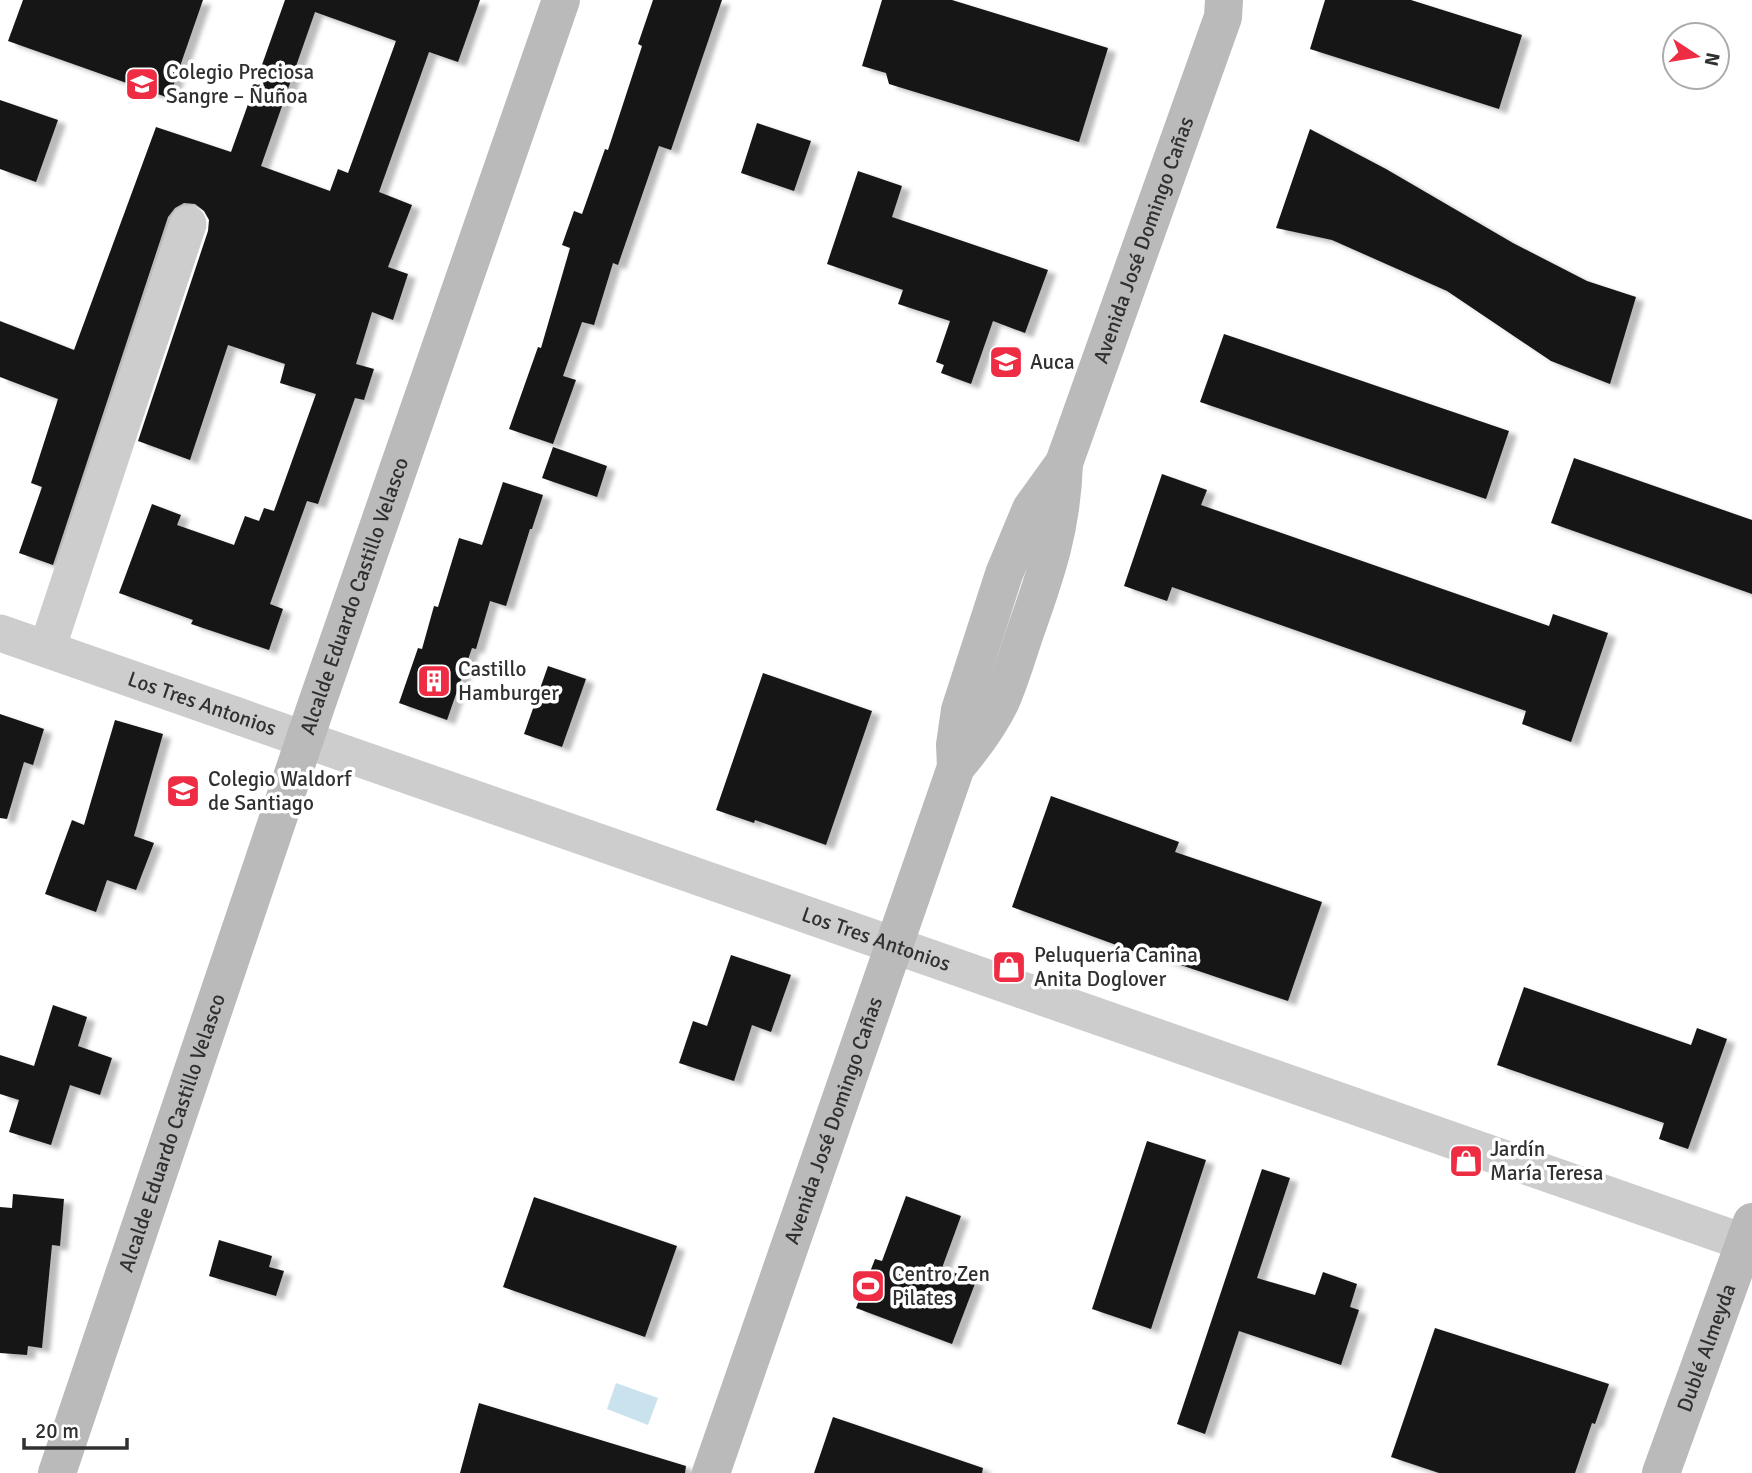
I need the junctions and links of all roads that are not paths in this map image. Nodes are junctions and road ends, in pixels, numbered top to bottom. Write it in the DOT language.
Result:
graph roads {
  1 [pos="561,0"];
  2 [pos="1229,6"];
  3 [pos="188,224"];
  4 [pos="0,633"];
  5 [pos="47,649"];
  6 [pos="305,739"];
  7 [pos="894,946"];
  8 [pos="1750,1237"];
  9 [pos="57,1473"];
  10 [pos="711,1473"];
  11 [pos="1661,1473"];
  1 -- 6 [label="main road, Alcalde Eduardo Castillo Velasco"];
  2 -- 7 [label="main road, Avenida José Domingo Cañas"];
  3 -- 5 [label="street"];
  4 -- 5 [label="street, Los Tres Antonios"];
  5 -- 6 [label="street, Los Tres Antonios"];
  6 -- 7 [label="street, Los Tres Antonios"];
  6 -- 9 [label="main road, Alcalde Eduardo Castillo Velasco"];
  7 -- 8 [label="street, Los Tres Antonios"];
  7 -- 10 [label="main road, Avenida José Domingo Cañas"];
  8 -- 11 [label="main road, Dublé Almeyda"];
}
